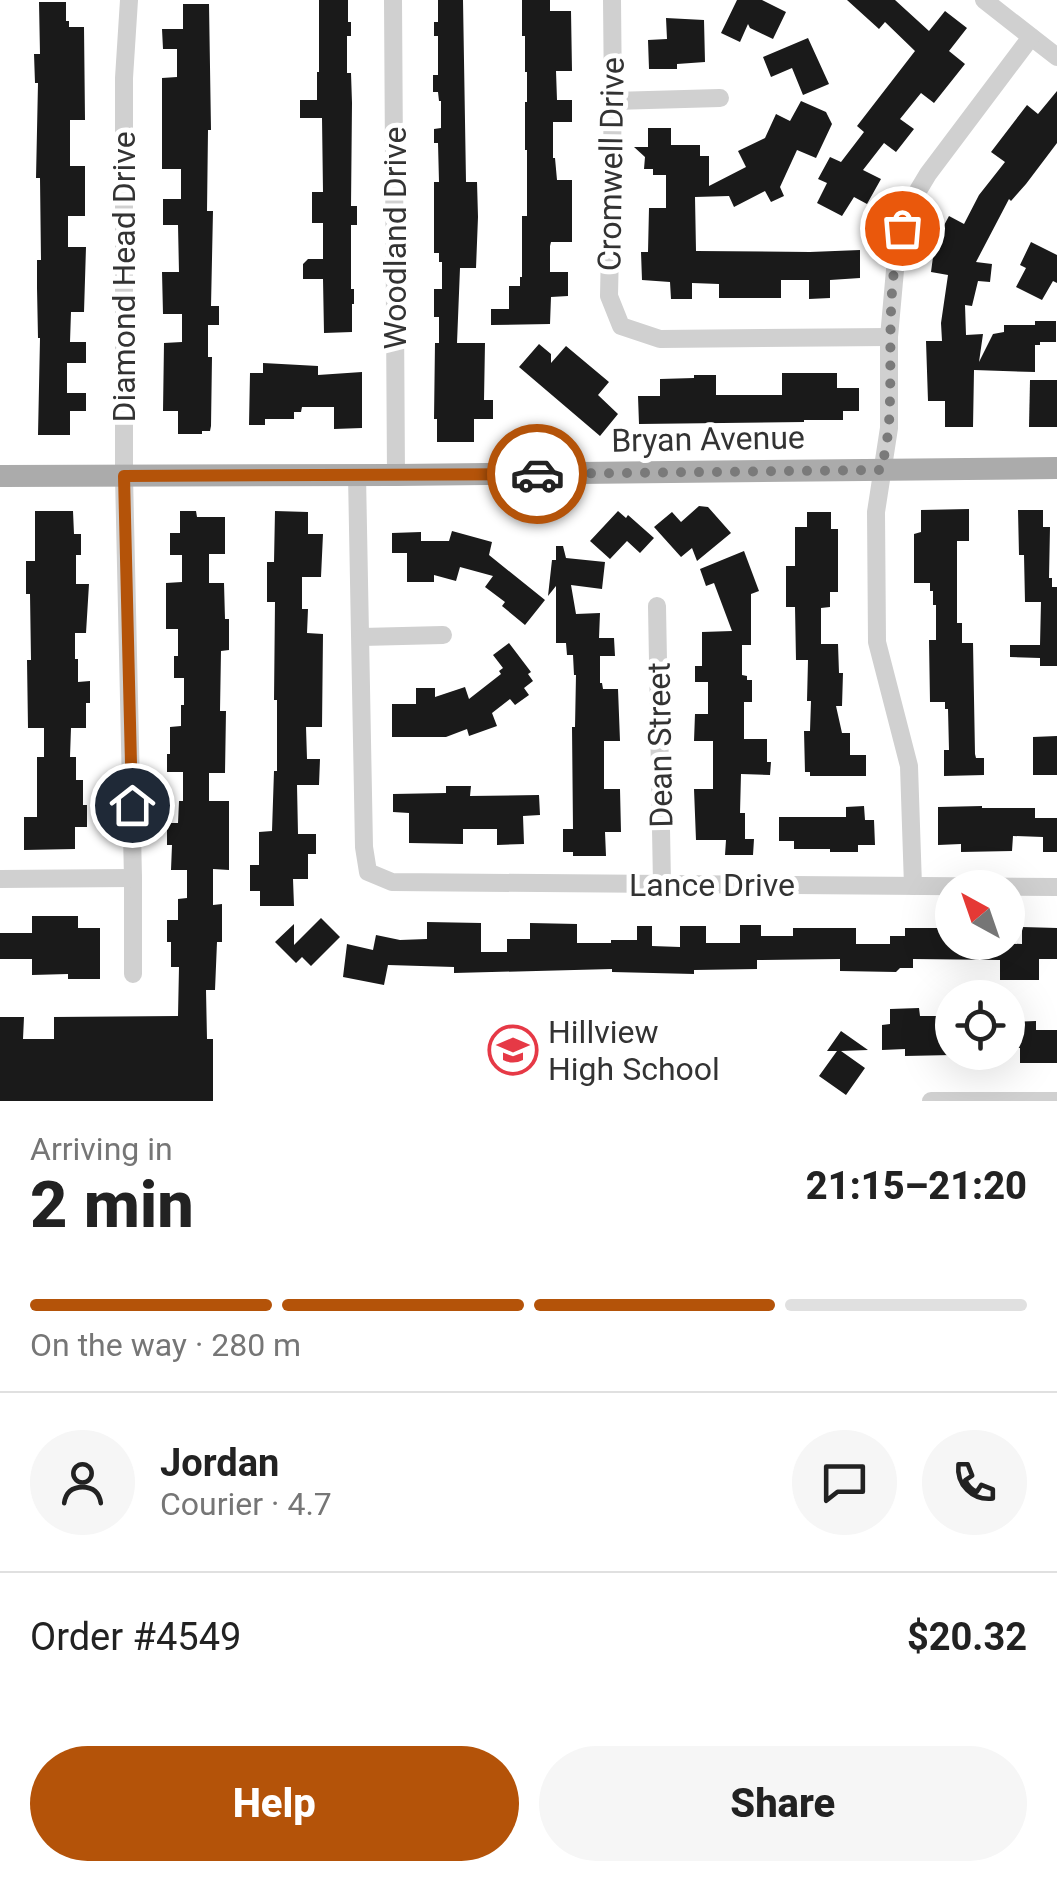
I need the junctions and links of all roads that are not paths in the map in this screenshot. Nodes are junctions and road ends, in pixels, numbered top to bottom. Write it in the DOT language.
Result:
graph roads {
  1 [pos="129,0"];
  2 [pos="394,0"];
  3 [pos="612,0"];
  4 [pos="984,0"];
  5 [pos="1031,37"];
  6 [pos="1057,57"];
  7 [pos="720,98"];
  8 [pos="613,101"];
  9 [pos="889,337"];
  10 [pos="1057,468"];
  11 [pos="882,470"];
  12 [pos="357,475"];
  13 [pos="396,475"];
  14 [pos="0,476"];
  15 [pos="124,476"];
  16 [pos="657,606"];
  17 [pos="443,635"];
  18 [pos="362,636"];
  19 [pos="0,878"];
  20 [pos="133,878"];
  21 [pos="662,884"];
  22 [pos="913,886"];
  23 [pos="1057,887"];
  24 [pos="133,974"];
  25 [pos="1057,1100"];
  26 [pos="931,1101"];
  1 -- 15 [label="street, Diamond Head Drive"];
  2 -- 13 [label="street, Woodland Drive"];
  3 -- 8 [label="street, Cromwell Drive"];
  4 -- 5 [label="street"];
  5 -- 6 [label="street"];
  5 -- 9 [label="street"];
  7 -- 8 [label="street"];
  8 -- 9 [label="street, Cromwell Drive"];
  9 -- 11 [label="street"];
  10 -- 11 [label="main road, Bryan Avenue"];
  11 -- 13 [label="main road, Bryan Avenue"];
  11 -- 22 [label="street"];
  12 -- 13 [label="main road, Bryan Avenue"];
  12 -- 15 [label="main road, Bryan Avenue"];
  12 -- 18 [label="street"];
  14 -- 15 [label="main road, Bryan Avenue"];
  15 -- 20 [label="street, Diamond Head Drive"];
  16 -- 21 [label="street, Dean Street"];
  17 -- 18 [label="street"];
  18 -- 21 [label="street, Lance Drive"];
  19 -- 20 [label="street"];
  20 -- 24 [label="street, Diamond Head Drive"];
  21 -- 22 [label="street, Lance Drive"];
  22 -- 23 [label="street, Lance Drive"];
  25 -- 26 [label="street"];
}
